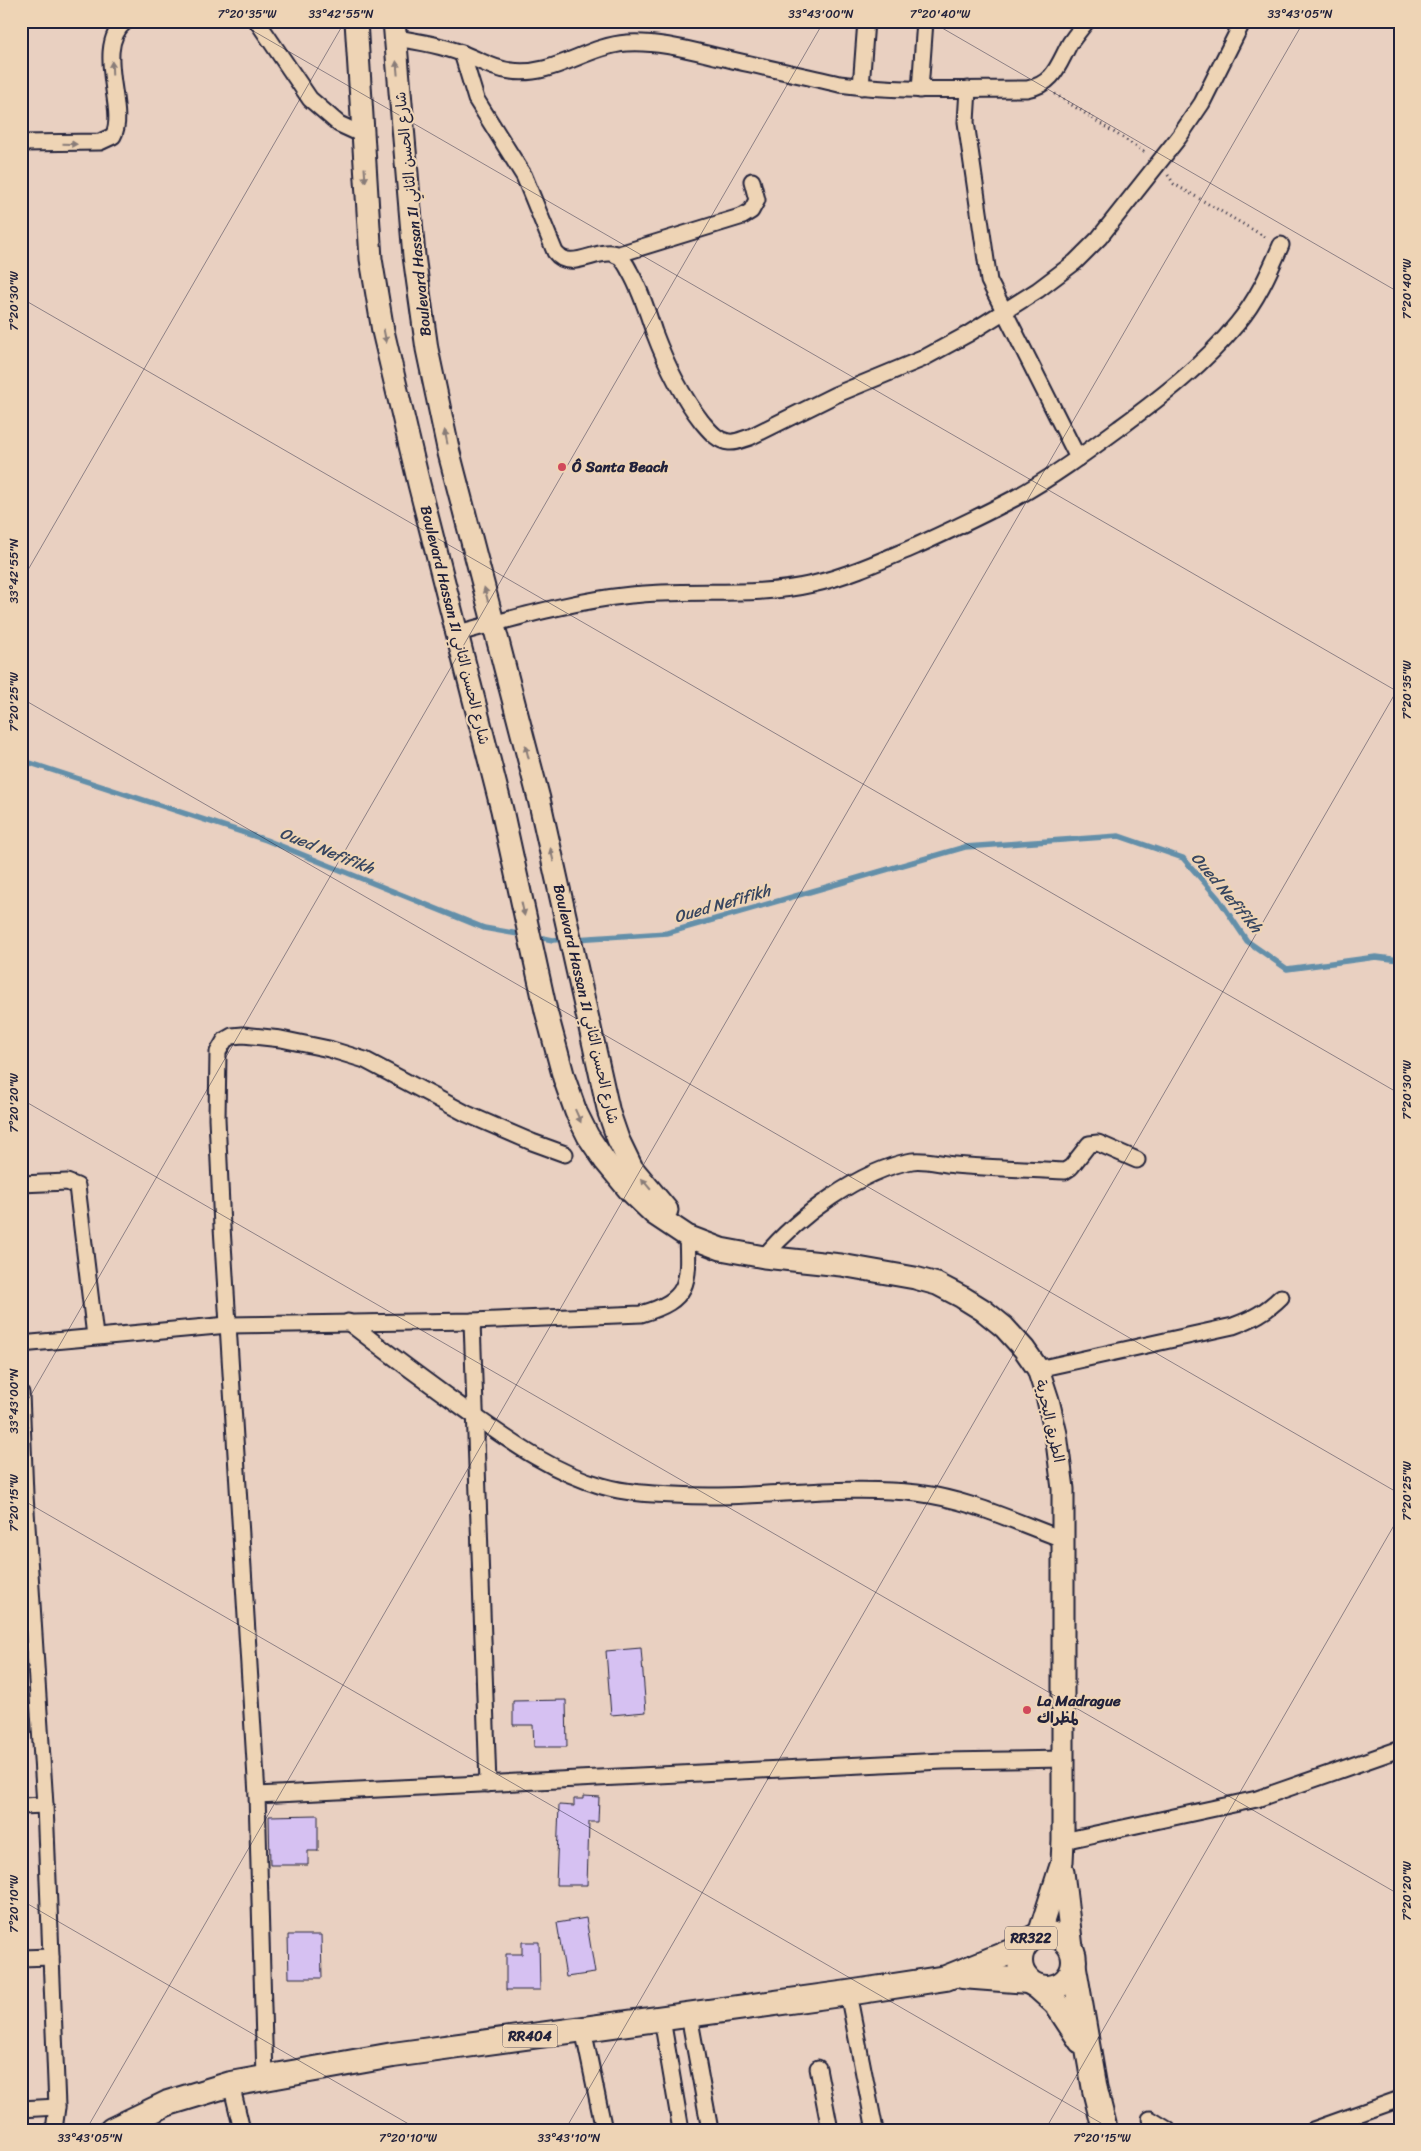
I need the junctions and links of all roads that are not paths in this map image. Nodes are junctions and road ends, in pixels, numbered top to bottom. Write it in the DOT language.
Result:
graph roads {
  1 [pos="258,21"];
  2 [pos="356,21"];
  3 [pos="866,21"];
  4 [pos="925,21"];
  5 [pos="1087,21"];
  6 [pos="1243,21"];
  7 [pos="121,23"];
  8 [pos="394,30"];
  9 [pos="462,53"];
  10 [pos="861,87"];
  11 [pos="968,89"];
  12 [pos="920,90"];
  13 [pos="362,136"];
  14 [pos="21,143"];
  15 [pos="752,181"];
  16 [pos="1281,245"];
  17 [pos="616,254"];
  18 [pos="1004,313"];
  19 [pos="1078,458"];
  20 [pos="494,624"];
  21 [pos="458,633"];
  22 [pos="565,1154"];
  23 [pos="1137,1160"];
  24 [pos="21,1184"];
  25 [pos="687,1236"];
  26 [pos="764,1257"];
  27 [pos="1281,1298"];
  28 [pos="472,1321"];
  29 [pos="348,1322"];
  30 [pos="228,1325"];
  31 [pos="95,1336"];
  32 [pos="21,1344"];
  33 [pos="1038,1369"];
  34 [pos="21,1393"];
  35 [pos="476,1417"];
  36 [pos="23,1495"];
  37 [pos="1065,1540"];
  38 [pos="28,1650"];
  39 [pos="1400,1749"];
  40 [pos="1063,1758"];
  41 [pos="488,1784"];
  42 [pos="257,1795"];
  43 [pos="45,1805"];
  44 [pos="21,1806"];
  45 [pos="1063,1841"];
  46 [pos="1062,1862"];
  47 [pos="1031,1941"];
  48 [pos="51,1957"];
  49 [pos="21,1958"];
  50 [pos="1072,1958"];
  51 [pos="956,1976"];
  52 [pos="1033,1984"];
  53 [pos="848,1993"];
  54 [pos="689,2015"];
  55 [pos="662,2019"];
  56 [pos="582,2029"];
  57 [pos="1090,2061"];
  58 [pos="818,2068"];
  59 [pos="266,2078"];
  60 [pos="231,2084"];
  61 [pos="1400,2099"];
  62 [pos="57,2107"];
  63 [pos="21,2109"];
  64 [pos="1150,2119"];
  65 [pos="54,2130"];
  66 [pos="112,2130"];
  67 [pos="242,2130"];
  68 [pos="604,2130"];
  69 [pos="681,2130"];
  70 [pos="710,2130"];
  71 [pos="830,2130"];
  72 [pos="875,2130"];
  73 [pos="1105,2130"];
  74 [pos="1168,2130"];
  75 [pos="1313,2130"];
  1 -- 13 [label="street"];
  2 -- 13 [label="main road, Boulevard Hassan II شارع الحسن الثاني / RR322"];
  3 -- 10 [label="street"];
  4 -- 12 [label="street"];
  5 -- 11 [label="street"];
  6 -- 18 [label="street"];
  14 -- 7 [label="street, one-way"];
  8 -- 9 [label="street"];
  20 -- 8 [label="main road, Boulevard Hassan II شارع الحسن الثاني, one-way"];
  9 -- 10 [label="street"];
  9 -- 17 [label="street"];
  10 -- 12 [label="street"];
  11 -- 12 [label="street"];
  11 -- 18 [label="street"];
  13 -- 21 [label="main road, Boulevard Hassan II شارع الحسن الثاني / RR322, one-way"];
  15 -- 17 [label="street"];
  16 -- 19 [label="street"];
  17 -- 18 [label="street"];
  18 -- 19 [label="street"];
  19 -- 20 [label="street"];
  20 -- 21 [label="street"];
  25 -- 20 [label="main road, Boulevard Hassan II شارع الحسن الثاني, one-way"];
  21 -- 25 [label="main road, Boulevard Hassan II شارع الحسن الثاني / RR322, one-way"];
  22 -- 30 [label="street"];
  23 -- 26 [label="street"];
  24 -- 31 [label="street"];
  25 -- 26 [label="main road, الطريق البحرية / RR322"];
  25 -- 28 [label="street"];
  26 -- 33 [label="main road, الطريق البحرية / RR322"];
  27 -- 33 [label="street"];
  28 -- 29 [label="street"];
  28 -- 35 [label="street"];
  29 -- 30 [label="street"];
  29 -- 35 [label="street"];
  30 -- 31 [label="street"];
  30 -- 42 [label="street"];
  31 -- 32 [label="street"];
  33 -- 37 [label="main road, الطريق البحرية / RR322"];
  34 -- 36 [label="street"];
  35 -- 37 [label="street"];
  35 -- 41 [label="street"];
  36 -- 38 [label="street"];
  37 -- 40 [label="main road, الطريق البحرية / RR322"];
  38 -- 43 [label="street"];
  39 -- 45 [label="street"];
  40 -- 41 [label="street"];
  40 -- 45 [label="main road, الطريق البحرية / RR322"];
  41 -- 42 [label="street"];
  42 -- 59 [label="street"];
  43 -- 44 [label="street"];
  43 -- 48 [label="street"];
  45 -- 46 [label="main road, الطريق البحرية / RR322"];
  46 -- 47 [label="main road, RR322"];
  46 -- 50 [label="main road, RR322"];
  47 -- 50 [label="main road, RR322"];
  47 -- 51 [label="main road, RR404"];
  47 -- 52 [label="main road, RR322"];
  48 -- 49 [label="street"];
  48 -- 62 [label="street"];
  50 -- 52 [label="main road"];
  50 -- 57 [label="main road, RR322"];
  51 -- 52 [label="main road, RR404"];
  51 -- 53 [label="main road, RR404"];
  52 -- 57 [label="main road, RR322"];
  53 -- 54 [label="main road, RR404"];
  53 -- 72 [label="street"];
  54 -- 55 [label="main road, RR404"];
  54 -- 70 [label="street"];
  55 -- 56 [label="main road, RR404"];
  55 -- 69 [label="street"];
  56 -- 59 [label="main road, RR404"];
  56 -- 68 [label="street"];
  57 -- 73 [label="main road, RR322"];
  58 -- 71 [label="street"];
  59 -- 60 [label="main road, RR404"];
  60 -- 66 [label="main road, RR404"];
  60 -- 67 [label="street"];
  61 -- 75 [label="street"];
  62 -- 63 [label="street"];
  62 -- 65 [label="street"];
  64 -- 74 [label="street"];
}
